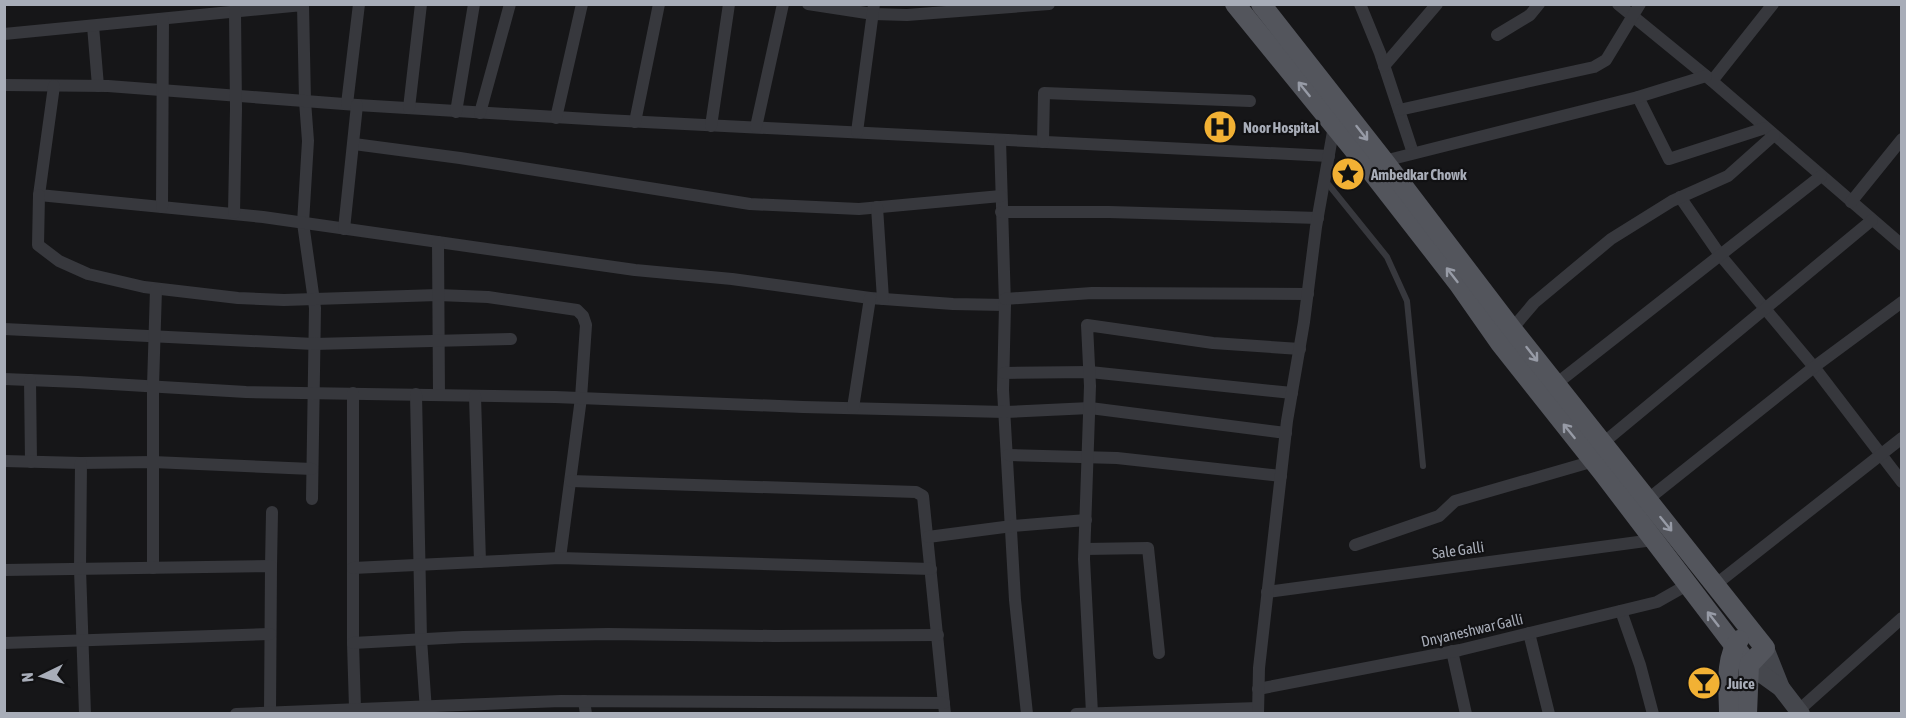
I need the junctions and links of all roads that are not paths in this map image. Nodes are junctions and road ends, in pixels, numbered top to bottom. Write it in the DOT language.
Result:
graph roads {
  1 [pos="359,4"];
  2 [pos="421,4"];
  3 [pos="474,4"];
  4 [pos="510,4"];
  5 [pos="582,4"];
  6 [pos="659,4"];
  7 [pos="729,4"];
  8 [pos="783,4"];
  9 [pos="1049,4"];
  10 [pos="1235,4"];
  11 [pos="1261,4"];
  12 [pos="1360,4"];
  13 [pos="1437,4"];
  14 [pos="1539,4"];
  15 [pos="1618,4"];
  16 [pos="1640,4"];
  17 [pos="1773,4"];
  18 [pos="815,5"];
  19 [pos="873,9"];
  20 [pos="235,12"];
  21 [pos="1633,17"];
  22 [pos="163,19"];
  23 [pos="93,26"];
  24 [pos="4,34"];
  25 [pos="1497,35"];
  26 [pos="1384,66"];
  27 [pos="1709,78"];
  28 [pos="4,85"];
  29 [pos="54,86"];
  30 [pos="98,86"];
  31 [pos="164,90"];
  32 [pos="236,96"];
  33 [pos="1638,97"];
  34 [pos="305,101"];
  35 [pos="1250,101"];
  36 [pos="352,105"];
  37 [pos="409,108"];
  38 [pos="1399,110"];
  39 [pos="456,112"];
  40 [pos="480,113"];
  41 [pos="556,118"];
  42 [pos="635,122"];
  43 [pos="711,126"];
  44 [pos="1334,126"];
  45 [pos="756,128"];
  46 [pos="857,132"];
  47 [pos="1770,132"];
  48 [pos="1902,139"];
  49 [pos="1000,140"];
  50 [pos="1043,142"];
  51 [pos="354,144"];
  52 [pos="1413,153"];
  53 [pos="1329,156"];
  54 [pos="1384,161"];
  55 [pos="1821,176"];
  56 [pos="1324,179"];
  57 [pos="39,195"];
  58 [pos="1001,196"];
  59 [pos="1680,197"];
  60 [pos="1851,202"];
  61 [pos="162,207"];
  62 [pos="877,207"];
  63 [pos="1001,212"];
  64 [pos="234,213"];
  65 [pos="1318,218"];
  66 [pos="1872,220"];
  67 [pos="303,223"];
  68 [pos="344,229"];
  69 [pos="438,242"];
  70 [pos="1902,245"];
  71 [pos="1720,255"];
  72 [pos="156,289"];
  73 [pos="1308,294"];
  74 [pos="438,295"];
  75 [pos="870,298"];
  76 [pos="883,299"];
  77 [pos="314,300"];
  78 [pos="1005,302"];
  79 [pos="1902,303"];
  80 [pos="1764,309"];
  81 [pos="4,329"];
  82 [pos="1512,329"];
  83 [pos="154,336"];
  84 [pos="511,339"];
  85 [pos="438,340"];
  86 [pos="314,344"];
  87 [pos="1300,349"];
  88 [pos="1814,367"];
  89 [pos="1090,372"];
  90 [pos="1004,373"];
  91 [pos="4,379"];
  92 [pos="30,380"];
  93 [pos="1556,384"];
  94 [pos="153,386"];
  95 [pos="313,393"];
  96 [pos="354,393"];
  97 [pos="1292,393"];
  98 [pos="416,394"];
  99 [pos="439,395"];
  100 [pos="475,396"];
  101 [pos="581,398"];
  102 [pos="853,408"];
  103 [pos="1090,408"];
  104 [pos="1005,412"];
  105 [pos="1286,433"];
  106 [pos="1902,438"];
  107 [pos="1603,443"];
  108 [pos="1008,455"];
  109 [pos="1880,455"];
  110 [pos="1088,457"];
  111 [pos="4,461"];
  112 [pos="1594,461"];
  113 [pos="31,462"];
  114 [pos="153,462"];
  115 [pos="81,464"];
  116 [pos="1423,466"];
  117 [pos="312,469"];
  118 [pos="1281,476"];
  119 [pos="571,481"];
  120 [pos="1902,482"];
  121 [pos="312,499"];
  122 [pos="1647,500"];
  123 [pos="272,512"];
  124 [pos="1086,520"];
  125 [pos="1012,526"];
  126 [pos="928,537"];
  127 [pos="1653,540"];
  128 [pos="1355,545"];
  129 [pos="1085,549"];
  130 [pos="560,558"];
  131 [pos="480,562"];
  132 [pos="419,565"];
  133 [pos="271,566"];
  134 [pos="153,568"];
  135 [pos="353,568"];
  136 [pos="80,569"];
  137 [pos="931,569"];
  138 [pos="4,570"];
  139 [pos="1687,585"];
  140 [pos="1715,585"];
  141 [pos="1268,592"];
  142 [pos="1621,610"];
  143 [pos="1902,618"];
  144 [pos="1749,627"];
  145 [pos="1528,633"];
  146 [pos="270,634"];
  147 [pos="938,635"];
  148 [pos="420,639"];
  149 [pos="82,641"];
  150 [pos="4,643"];
  151 [pos="353,643"];
  152 [pos="1734,646"];
  153 [pos="1765,648"];
  154 [pos="1452,651"];
  155 [pos="1159,653"];
  156 [pos="1749,665"];
  157 [pos="1780,688"];
  158 [pos="1258,689"];
  159 [pos="585,707"];
  160 [pos="355,708"];
  161 [pos="945,708"];
  162 [pos="426,709"];
  163 [pos="1258,711"];
  164 [pos="270,712"];
  165 [pos="290,712"];
  166 [pos="1800,712"];
  167 [pos="1092,713"];
  168 [pos="1118,713"];
  169 [pos="85,714"];
  170 [pos="236,714"];
  171 [pos="1027,714"];
  172 [pos="1076,714"];
  173 [pos="1466,714"];
  174 [pos="1548,714"];
  175 [pos="1653,714"];
  176 [pos="1729,714"];
  177 [pos="1747,714"];
  1 -- 36 [label="street"];
  2 -- 37 [label="street"];
  3 -- 39 [label="street"];
  4 -- 40 [label="street"];
  5 -- 41 [label="street"];
  6 -- 42 [label="street"];
  7 -- 43 [label="street"];
  8 -- 45 [label="street"];
  9 -- 19 [label="street"];
  44 -- 10 [label="main road, one-way"];
  11 -- 54 [label="main road, one-way"];
  12 -- 26 [label="street"];
  13 -- 26 [label="street"];
  14 -- 25 [label="street"];
  15 -- 21 [label="street"];
  16 -- 21 [label="street"];
  17 -- 27 [label="street"];
  18 -- 19 [label="street"];
  19 -- 46 [label="street"];
  20 -- 22 [label="street"];
  20 -- 32 [label="street"];
  20 -- 34 [label="street"];
  21 -- 27 [label="street"];
  21 -- 38 [label="street"];
  22 -- 23 [label="street"];
  22 -- 31 [label="street"];
  23 -- 24 [label="street"];
  23 -- 30 [label="street"];
  26 -- 38 [label="street"];
  27 -- 33 [label="street"];
  27 -- 47 [label="street"];
  28 -- 29 [label="street"];
  29 -- 30 [label="street"];
  29 -- 57 [label="street"];
  30 -- 31 [label="street"];
  31 -- 32 [label="street"];
  31 -- 61 [label="street"];
  32 -- 34 [label="street"];
  32 -- 64 [label="street"];
  33 -- 47 [label="street"];
  33 -- 52 [label="street"];
  34 -- 36 [label="street"];
  34 -- 67 [label="street"];
  35 -- 50 [label="street"];
  36 -- 37 [label="street"];
  36 -- 51 [label="street"];
  37 -- 39 [label="street"];
  38 -- 52 [label="street"];
  39 -- 40 [label="street"];
  40 -- 41 [label="street"];
  41 -- 42 [label="street"];
  42 -- 43 [label="street"];
  43 -- 45 [label="street"];
  44 -- 53 [label="street"];
  112 -- 44 [label="main road, one-way"];
  45 -- 46 [label="street"];
  46 -- 49 [label="street"];
  47 -- 55 [label="street"];
  47 -- 59 [label="street"];
  48 -- 60 [label="street"];
  49 -- 50 [label="street"];
  49 -- 58 [label="street"];
  50 -- 53 [label="street"];
  51 -- 62 [label="street"];
  51 -- 68 [label="street"];
  52 -- 54 [label="street"];
  53 -- 56 [label="street"];
  54 -- 82 [label="main road"];
  55 -- 60 [label="street"];
  55 -- 71 [label="street"];
  56 -- 65 [label="street"];
  56 -- 116 [label="lane"];
  57 -- 61 [label="street"];
  57 -- 72 [label="street"];
  58 -- 62 [label="street"];
  58 -- 63 [label="street"];
  59 -- 71 [label="street"];
  59 -- 82 [label="street"];
  60 -- 66 [label="street"];
  61 -- 64 [label="street"];
  62 -- 76 [label="street"];
  63 -- 65 [label="street"];
  63 -- 78 [label="street"];
  64 -- 67 [label="street"];
  65 -- 73 [label="street"];
  66 -- 70 [label="street"];
  66 -- 80 [label="street"];
  67 -- 68 [label="street"];
  67 -- 77 [label="street"];
  68 -- 69 [label="street"];
  69 -- 74 [label="street"];
  69 -- 75 [label="street"];
  71 -- 80 [label="street"];
  71 -- 93 [label="street"];
  72 -- 77 [label="street"];
  72 -- 83 [label="street"];
  73 -- 78 [label="street"];
  73 -- 87 [label="street"];
  74 -- 77 [label="street"];
  74 -- 85 [label="street"];
  74 -- 101 [label="street"];
  75 -- 76 [label="street"];
  75 -- 102 [label="street"];
  76 -- 78 [label="street"];
  77 -- 86 [label="street"];
  78 -- 90 [label="street"];
  79 -- 88 [label="street"];
  80 -- 88 [label="street"];
  80 -- 107 [label="street"];
  81 -- 83 [label="street"];
  82 -- 93 [label="main road, one-way"];
  83 -- 86 [label="street"];
  83 -- 94 [label="street"];
  84 -- 85 [label="street"];
  85 -- 86 [label="street"];
  85 -- 99 [label="street"];
  86 -- 95 [label="street"];
  87 -- 89 [label="street"];
  87 -- 97 [label="street"];
  88 -- 109 [label="street"];
  88 -- 122 [label="street"];
  89 -- 90 [label="street"];
  89 -- 97 [label="street"];
  89 -- 103 [label="street"];
  90 -- 104 [label="street"];
  91 -- 92 [label="street"];
  92 -- 94 [label="street"];
  92 -- 113 [label="street"];
  93 -- 107 [label="main road"];
  94 -- 95 [label="street"];
  94 -- 114 [label="street"];
  95 -- 96 [label="street"];
  95 -- 117 [label="street"];
  96 -- 98 [label="street"];
  96 -- 135 [label="street"];
  97 -- 105 [label="street"];
  98 -- 99 [label="street"];
  98 -- 132 [label="street"];
  99 -- 100 [label="street"];
  100 -- 101 [label="street"];
  100 -- 131 [label="street"];
  101 -- 102 [label="street"];
  101 -- 119 [label="street"];
  102 -- 104 [label="street"];
  103 -- 104 [label="street"];
  103 -- 105 [label="street"];
  103 -- 110 [label="street"];
  104 -- 108 [label="street"];
  105 -- 118 [label="street"];
  106 -- 109 [label="street"];
  107 -- 122 [label="main road"];
  108 -- 110 [label="street"];
  108 -- 125 [label="street"];
  109 -- 120 [label="street"];
  109 -- 140 [label="street"];
  110 -- 118 [label="street"];
  110 -- 124 [label="street"];
  111 -- 113 [label="street"];
  112 -- 127 [label="main road"];
  112 -- 128 [label="street"];
  113 -- 115 [label="street"];
  114 -- 115 [label="street"];
  114 -- 117 [label="street"];
  114 -- 134 [label="street"];
  115 -- 136 [label="street"];
  117 -- 121 [label="street"];
  118 -- 141 [label="street"];
  119 -- 126 [label="street"];
  119 -- 130 [label="street"];
  122 -- 140 [label="main road, one-way"];
  123 -- 133 [label="street"];
  124 -- 125 [label="street"];
  124 -- 129 [label="street"];
  125 -- 126 [label="street"];
  125 -- 171 [label="street"];
  126 -- 137 [label="street"];
  127 -- 139 [label="main road"];
  127 -- 141 [label="street, Sale Galli"];
  129 -- 155 [label="street"];
  129 -- 167 [label="street"];
  130 -- 131 [label="street"];
  130 -- 137 [label="street"];
  131 -- 132 [label="street"];
  132 -- 135 [label="street"];
  132 -- 148 [label="street"];
  133 -- 134 [label="street"];
  133 -- 146 [label="street"];
  134 -- 136 [label="street"];
  135 -- 151 [label="street"];
  136 -- 138 [label="street"];
  136 -- 149 [label="street"];
  137 -- 147 [label="street"];
  139 -- 142 [label="street, Dnyaneshwar Galli"];
  152 -- 139 [label="main road, one-way"];
  140 -- 144 [label="main road"];
  141 -- 158 [label="street"];
  142 -- 145 [label="street, Dnyaneshwar Galli"];
  142 -- 175 [label="street"];
  143 -- 166 [label="street"];
  144 -- 152 [label="main road"];
  144 -- 153 [label="main road"];
  145 -- 154 [label="street, Dnyaneshwar Galli"];
  145 -- 174 [label="street"];
  146 -- 149 [label="street"];
  146 -- 164 [label="street"];
  147 -- 148 [label="street"];
  147 -- 161 [label="street"];
  148 -- 151 [label="street"];
  148 -- 162 [label="street"];
  149 -- 150 [label="street"];
  149 -- 169 [label="street"];
  151 -- 160 [label="street"];
  152 -- 156 [label="main road"];
  152 -- 176 [label="main road"];
  153 -- 156 [label="main road"];
  153 -- 157 [label="main road"];
  154 -- 158 [label="street, Dnyaneshwar Galli"];
  154 -- 173 [label="street"];
  156 -- 157 [label="main road"];
  156 -- 177 [label="main road"];
  157 -- 166 [label="main road"];
  158 -- 163 [label="street"];
  159 -- 161 [label="street"];
  159 -- 162 [label="street"];
  160 -- 162 [label="street"];
  160 -- 165 [label="street"];
  163 -- 168 [label="street"];
  164 -- 165 [label="street"];
  164 -- 170 [label="street"];
  167 -- 168 [label="street"];
  167 -- 172 [label="street"];
}
